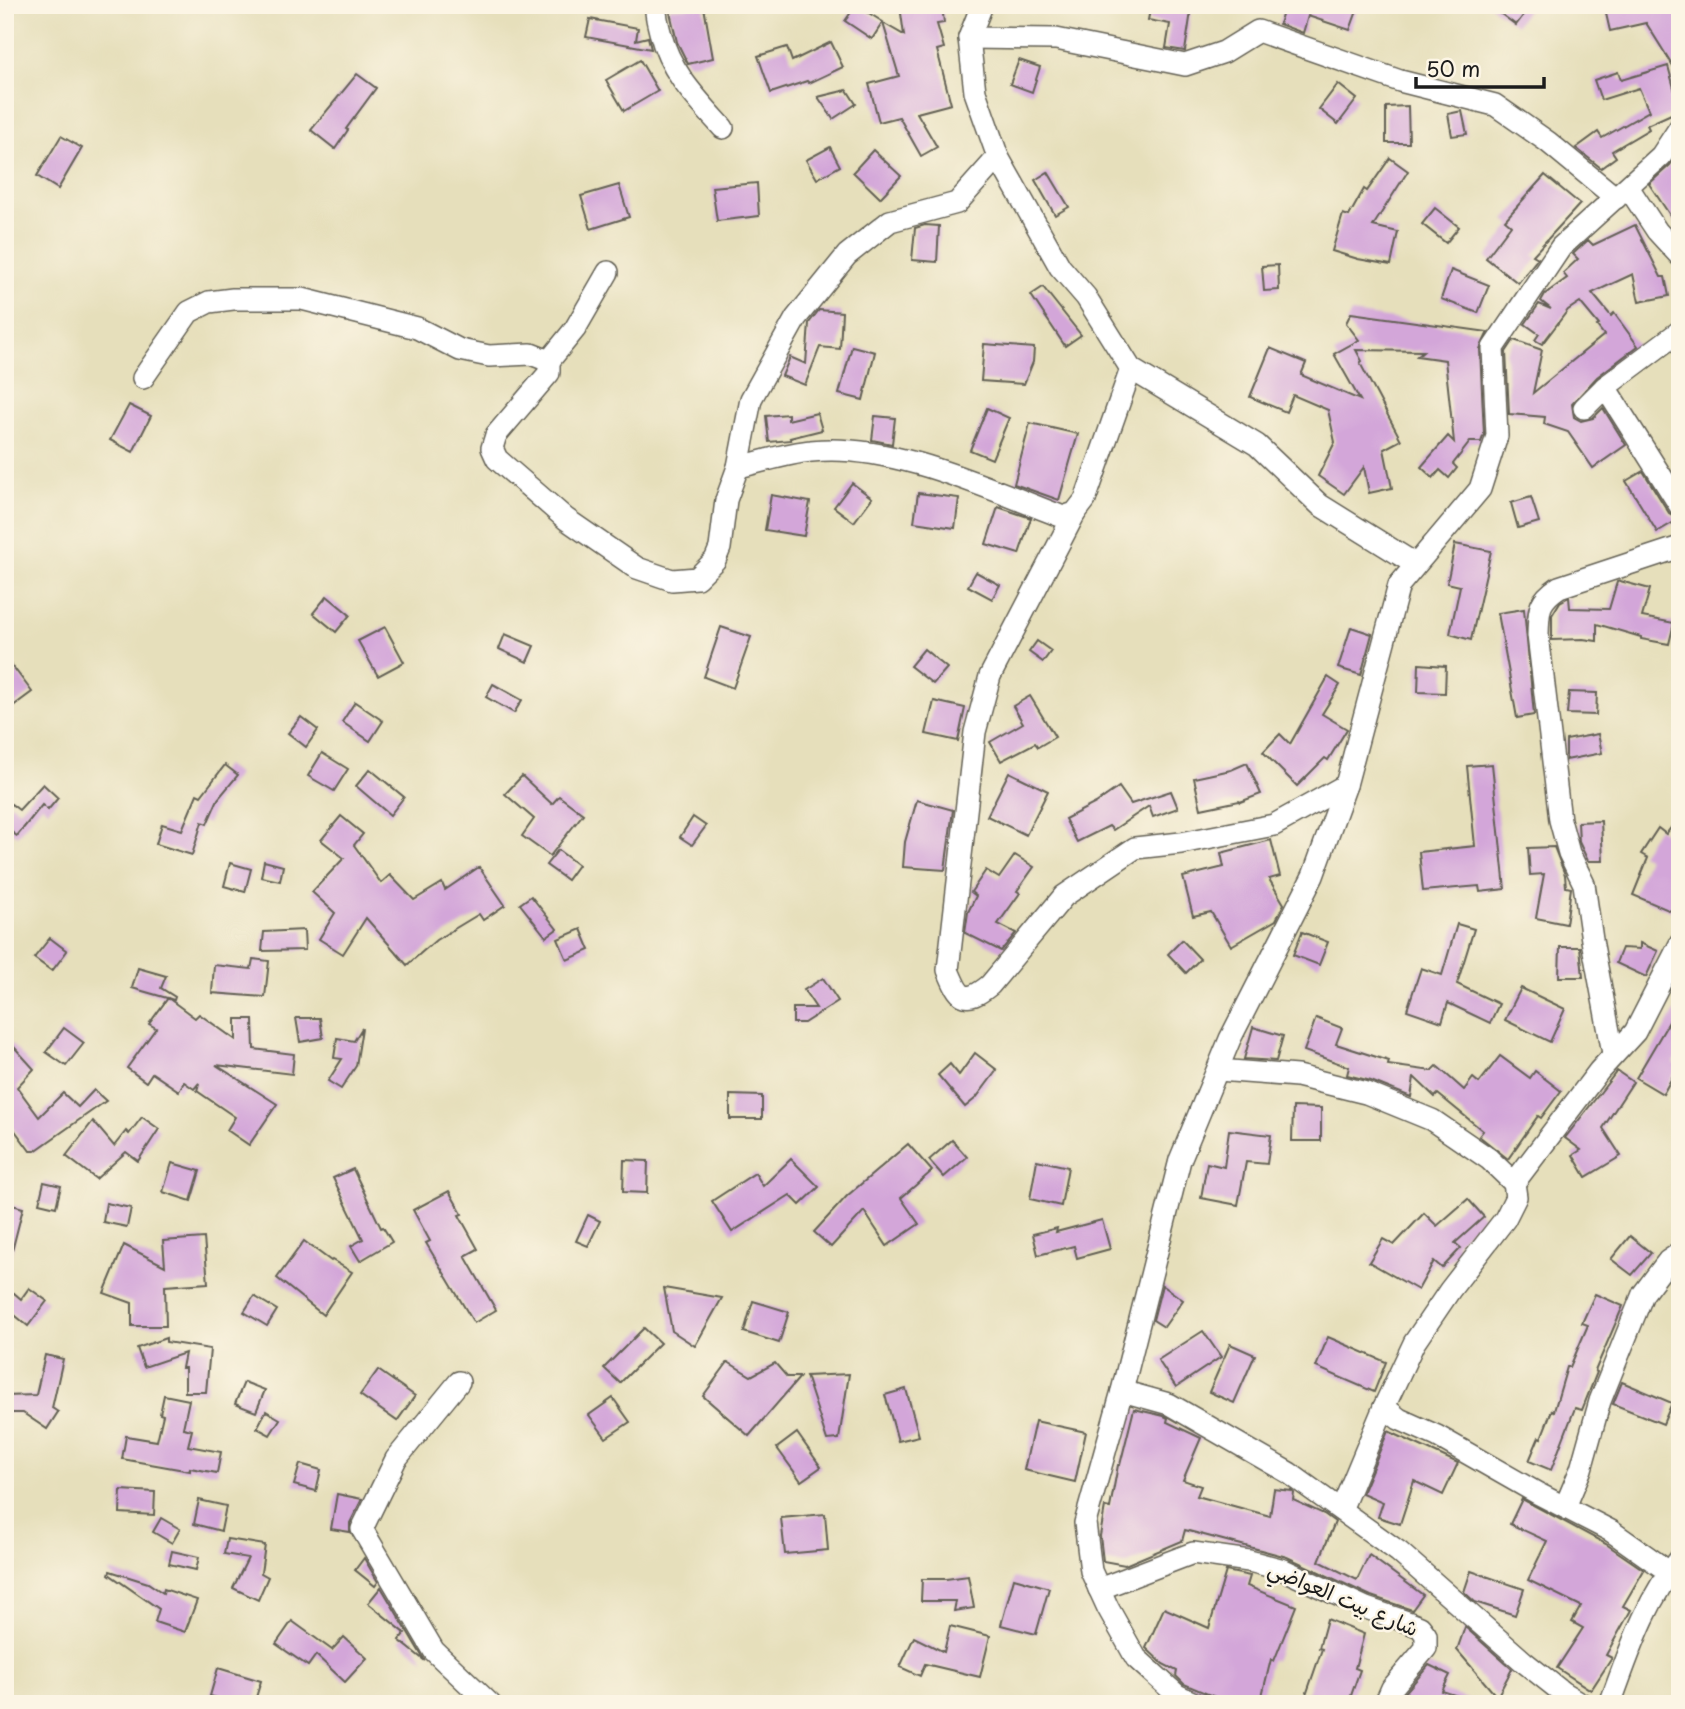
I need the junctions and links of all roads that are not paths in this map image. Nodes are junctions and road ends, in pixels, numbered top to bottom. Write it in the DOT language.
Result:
graph roads {
  1 [pos="656,5"];
  2 [pos="982,5"];
  3 [pos="969,38"];
  4 [pos="1680,127"];
  5 [pos="723,128"];
  6 [pos="998,157"];
  7 [pos="1622,192"];
  8 [pos="1680,256"];
  9 [pos="608,272"];
  10 [pos="1680,331"];
  11 [pos="549,361"];
  12 [pos="1131,369"];
  13 [pos="143,377"];
  14 [pos="1605,387"];
  15 [pos="1584,408"];
  16 [pos="738,467"];
  17 [pos="1680,506"];
  18 [pos="1075,513"];
  19 [pos="1680,547"];
  20 [pos="1415,564"];
  21 [pos="1346,785"];
  22 [pos="1680,944"];
  23 [pos="1613,1053"];
  24 [pos="1218,1070"];
  25 [pos="1514,1183"];
  26 [pos="1680,1253"];
  27 [pos="459,1382"];
  28 [pos="1122,1391"];
  29 [pos="1384,1407"];
  30 [pos="1565,1507"];
  31 [pos="1341,1510"];
  32 [pos="1675,1565"];
  33 [pos="1099,1589"];
  34 [pos="490,1704"];
  35 [pos="1196,1704"];
  36 [pos="1385,1704"];
  37 [pos="1582,1704"];
  38 [pos="1610,1704"];
  1 -- 5 [label="street"];
  2 -- 3 [label="street"];
  3 -- 6 [label="street"];
  3 -- 7 [label="street"];
  4 -- 7 [label="street"];
  6 -- 12 [label="street"];
  6 -- 16 [label="street"];
  7 -- 8 [label="street"];
  7 -- 20 [label="street"];
  9 -- 11 [label="street"];
  10 -- 14 [label="street"];
  11 -- 13 [label="street"];
  11 -- 16 [label="street"];
  12 -- 18 [label="street"];
  12 -- 20 [label="street"];
  14 -- 15 [label="street"];
  14 -- 17 [label="street"];
  16 -- 18 [label="street"];
  18 -- 21 [label="street"];
  19 -- 23 [label="street"];
  20 -- 21 [label="street"];
  21 -- 24 [label="street"];
  22 -- 23 [label="street"];
  23 -- 25 [label="street"];
  24 -- 25 [label="street"];
  24 -- 28 [label="street"];
  25 -- 29 [label="street"];
  26 -- 30 [label="street"];
  27 -- 34 [label="street"];
  28 -- 31 [label="street"];
  28 -- 33 [label="street"];
  29 -- 30 [label="street"];
  29 -- 31 [label="street"];
  30 -- 32 [label="street"];
  31 -- 37 [label="street"];
  32 -- 38 [label="street"];
  33 -- 35 [label="street"];
  33 -- 36 [label="street, شارع بيت العواضي"];
}
